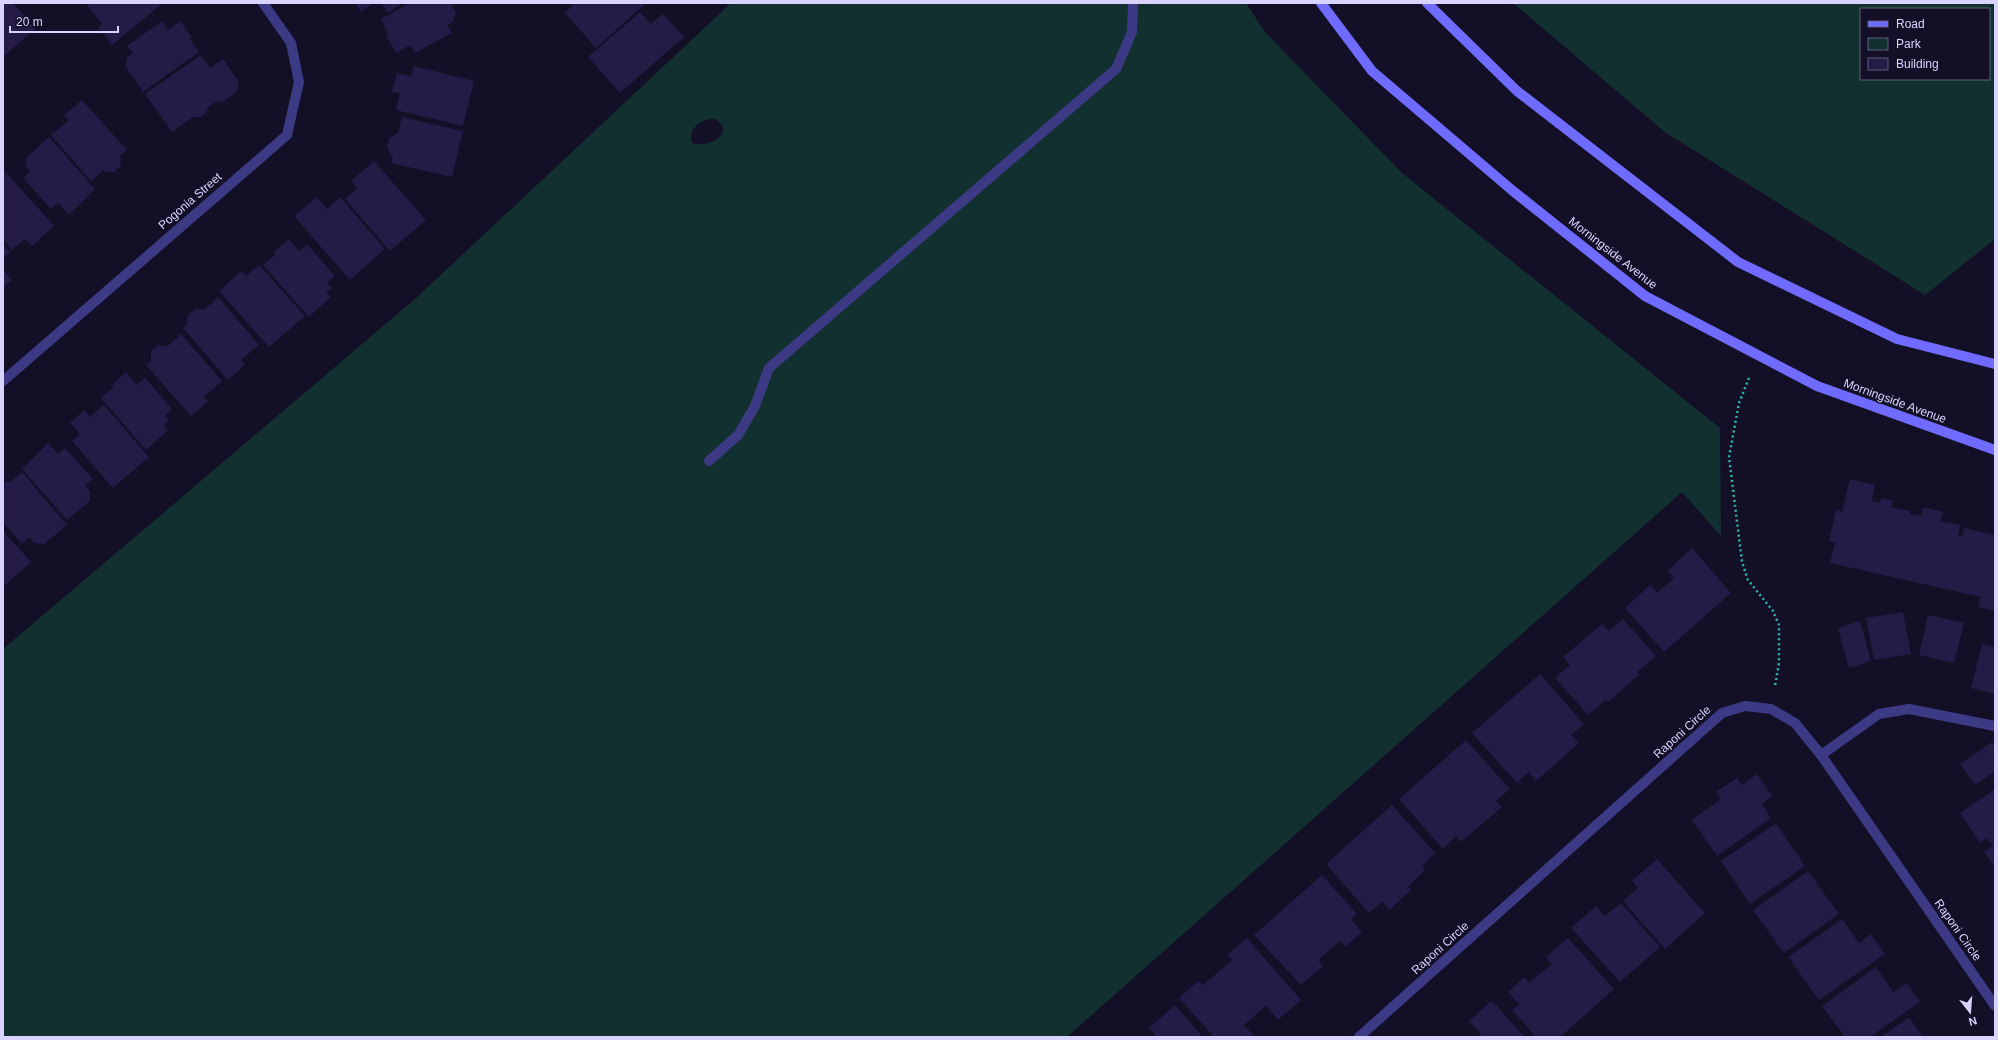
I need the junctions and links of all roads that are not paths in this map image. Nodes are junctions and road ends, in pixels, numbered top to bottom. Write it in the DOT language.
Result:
graph roads {
  1 [pos="263,3"];
  2 [pos="1133,3"];
  3 [pos="1321,3"];
  4 [pos="1427,3"];
  5 [pos="1995,364"];
  6 [pos="3,381"];
  7 [pos="1995,450"];
  8 [pos="709,461"];
  9 [pos="1995,726"];
  10 [pos="1821,755"];
  11 [pos="1995,1006"];
  12 [pos="1359,1037"];
  1 -- 6 [label="street, Pogonia Street"];
  2 -- 8 [label="street"];
  3 -- 7 [label="main road, Morningside Avenue"];
  4 -- 5 [label="main road"];
  9 -- 10 [label="street"];
  10 -- 11 [label="street, Raponi Circle"];
  10 -- 12 [label="street, Raponi Circle"];
}
